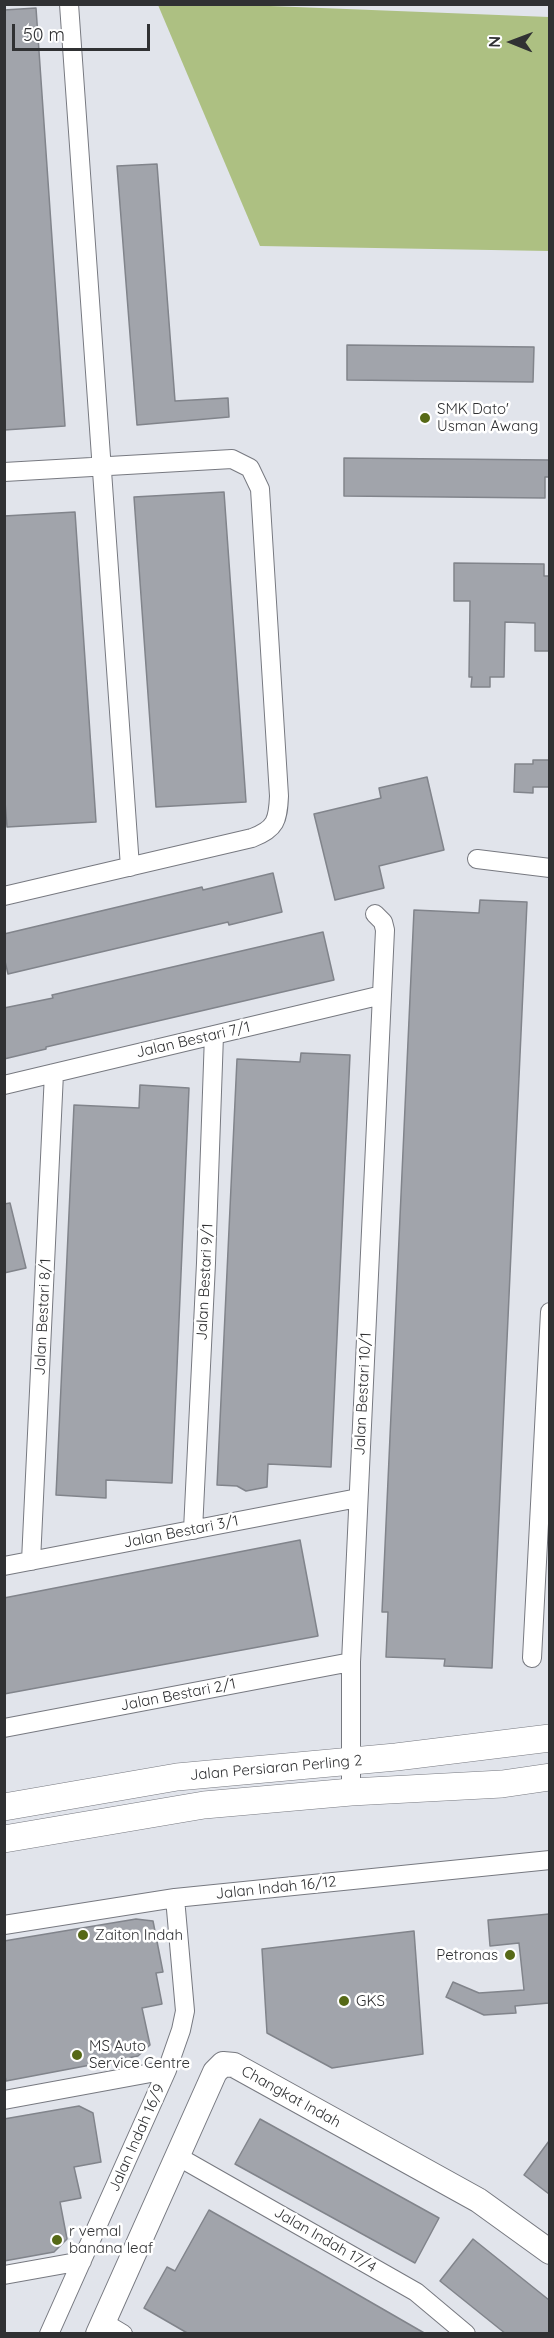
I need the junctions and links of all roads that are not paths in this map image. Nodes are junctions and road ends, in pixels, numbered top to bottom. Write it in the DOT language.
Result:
graph roads {
  1 [pos="69,4"];
  2 [pos="102,466"];
  3 [pos="4,472"];
  4 [pos="477,859"];
  5 [pos="130,867"];
  6 [pos="549,868"];
  7 [pos="4,896"];
  8 [pos="375,914"];
  9 [pos="382,995"];
  10 [pos="214,1035"];
  11 [pos="54,1073"];
  12 [pos="4,1084"];
  13 [pos="549,1312"];
  14 [pos="358,1498"];
  15 [pos="193,1530"];
  16 [pos="31,1561"];
  17 [pos="4,1566"];
  18 [pos="532,1658"];
  19 [pos="351,1662"];
  20 [pos="4,1728"];
  21 [pos="549,1738"];
  22 [pos="352,1761"];
  23 [pos="549,1777"];
  24 [pos="351,1792"];
  25 [pos="4,1807"];
  26 [pos="4,1839"];
  27 [pos="549,1860"];
  28 [pos="175,1898"];
  29 [pos="4,1925"];
  30 [pos="167,2070"];
  31 [pos="4,2100"];
  32 [pos="177,2156"];
  33 [pos="549,2252"];
  34 [pos="82,2261"];
  35 [pos="4,2275"];
  36 [pos="108,2330"];
  37 [pos="49,2334"];
  38 [pos="466,2334"];
  1 -- 2 [label="street"];
  2 -- 3 [label="street"];
  2 -- 5 [label="street"];
  2 -- 5 [label="street"];
  4 -- 6 [label="street"];
  5 -- 7 [label="street"];
  8 -- 9 [label="street, Jalan Bestari 10/1"];
  9 -- 10 [label="street, Jalan Bestari 7/1"];
  9 -- 14 [label="street, Jalan Bestari 10/1"];
  10 -- 11 [label="street, Jalan Bestari 7/1"];
  10 -- 15 [label="street, Jalan Bestari 9/1"];
  11 -- 12 [label="street, Jalan Bestari 7/1"];
  11 -- 16 [label="street, Jalan Bestari 8/1"];
  13 -- 18 [label="street"];
  14 -- 15 [label="street, Jalan Bestari 3/1"];
  14 -- 19 [label="street, Jalan Bestari 10/1"];
  15 -- 16 [label="street, Jalan Bestari 3/1"];
  16 -- 17 [label="street, Jalan Bestari 3/1"];
  19 -- 20 [label="street, Jalan Bestari 2/1"];
  19 -- 22 [label="street, Jalan Bestari 10/1"];
  21 -- 22 [label="main road, Jalan Persiaran Perling 2"];
  22 -- 24 [label="street, Jalan Bestari 10/1"];
  22 -- 25 [label="main road, Jalan Persiaran Perling 2"];
  23 -- 24 [label="main road, Jalan Persiaran Perling 2"];
  24 -- 26 [label="main road, Jalan Persiaran Perling 2"];
  27 -- 28 [label="street, Jalan Indah 16/12"];
  28 -- 29 [label="street, Jalan Indah 16/12"];
  28 -- 30 [label="street, Jalan Indah 16/9"];
  30 -- 31 [label="street"];
  30 -- 34 [label="street, Jalan Indah 16/9"];
  32 -- 33 [label="street, Changkat Indah"];
  32 -- 36 [label="street, Changkat Indah"];
  32 -- 38 [label="street, Jalan Indah 17/4"];
  34 -- 35 [label="street"];
  34 -- 37 [label="street, Jalan Indah 16/9"];
}
